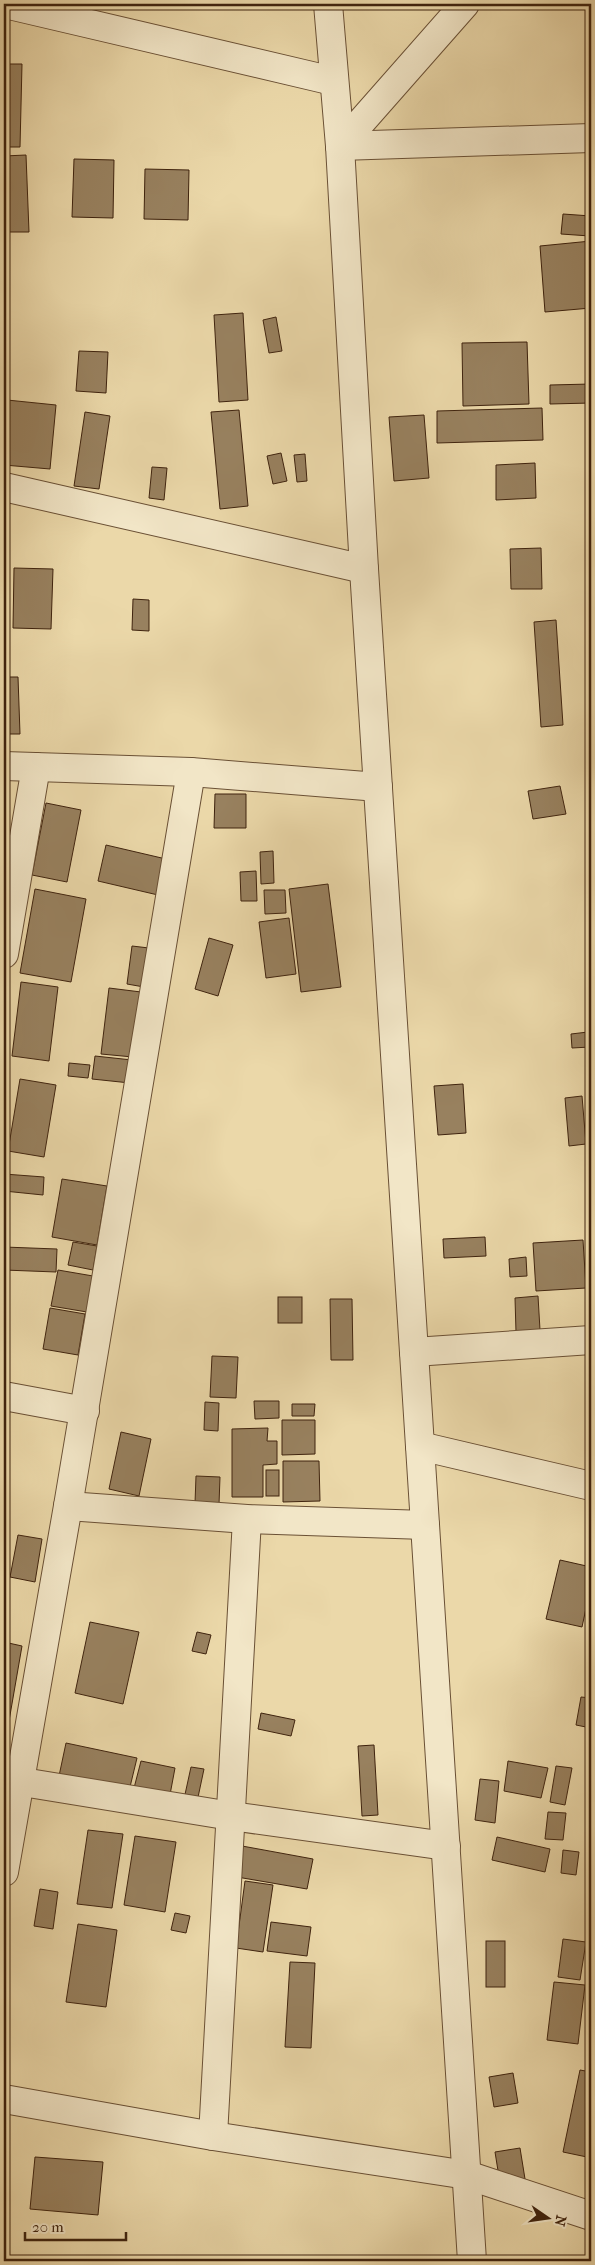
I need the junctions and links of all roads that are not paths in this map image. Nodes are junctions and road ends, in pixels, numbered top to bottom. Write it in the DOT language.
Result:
graph roads {
  1 [pos="5,4"];
  2 [pos="328,4"];
  3 [pos="465,4"];
  4 [pos="333,81"];
  5 [pos="591,138"];
  6 [pos="340,146"];
  7 [pos="4,487"];
  8 [pos="364,569"];
  9 [pos="4,766"];
  10 [pos="36,767"];
  11 [pos="192,772"];
  12 [pos="378,787"];
  13 [pos="4,954"];
  14 [pos="591,1340"];
  15 [pos="414,1352"];
  16 [pos="4,1396"];
  17 [pos="85,1410"];
  18 [pos="420,1446"];
  19 [pos="591,1486"];
  20 [pos="68,1506"];
  21 [pos="247,1519"];
  22 [pos="425,1525"];
  23 [pos="12,1780"];
  24 [pos="231,1816"];
  25 [pos="446,1846"];
  26 [pos="4,1872"];
  27 [pos="4,2099"];
  28 [pos="213,2136"];
  29 [pos="467,2175"];
  30 [pos="591,2216"];
  31 [pos="472,2261"];
  1 -- 4 [label="street"];
  2 -- 4 [label="street"];
  3 -- 6 [label="street"];
  4 -- 6 [label="street"];
  5 -- 6 [label="street"];
  6 -- 8 [label="street"];
  7 -- 8 [label="street"];
  8 -- 12 [label="street"];
  9 -- 10 [label="street"];
  10 -- 11 [label="street"];
  10 -- 13 [label="street"];
  11 -- 12 [label="street"];
  11 -- 17 [label="street"];
  12 -- 15 [label="street"];
  14 -- 15 [label="street"];
  15 -- 18 [label="street"];
  16 -- 17 [label="street"];
  17 -- 20 [label="street"];
  18 -- 19 [label="street"];
  18 -- 22 [label="street"];
  20 -- 21 [label="street"];
  20 -- 23 [label="street"];
  21 -- 22 [label="street"];
  21 -- 24 [label="street"];
  22 -- 25 [label="street"];
  23 -- 24 [label="street"];
  23 -- 26 [label="street"];
  24 -- 25 [label="street"];
  24 -- 28 [label="street"];
  25 -- 29 [label="street"];
  27 -- 28 [label="street"];
  28 -- 29 [label="street"];
  29 -- 30 [label="street"];
  29 -- 31 [label="street"];
}
